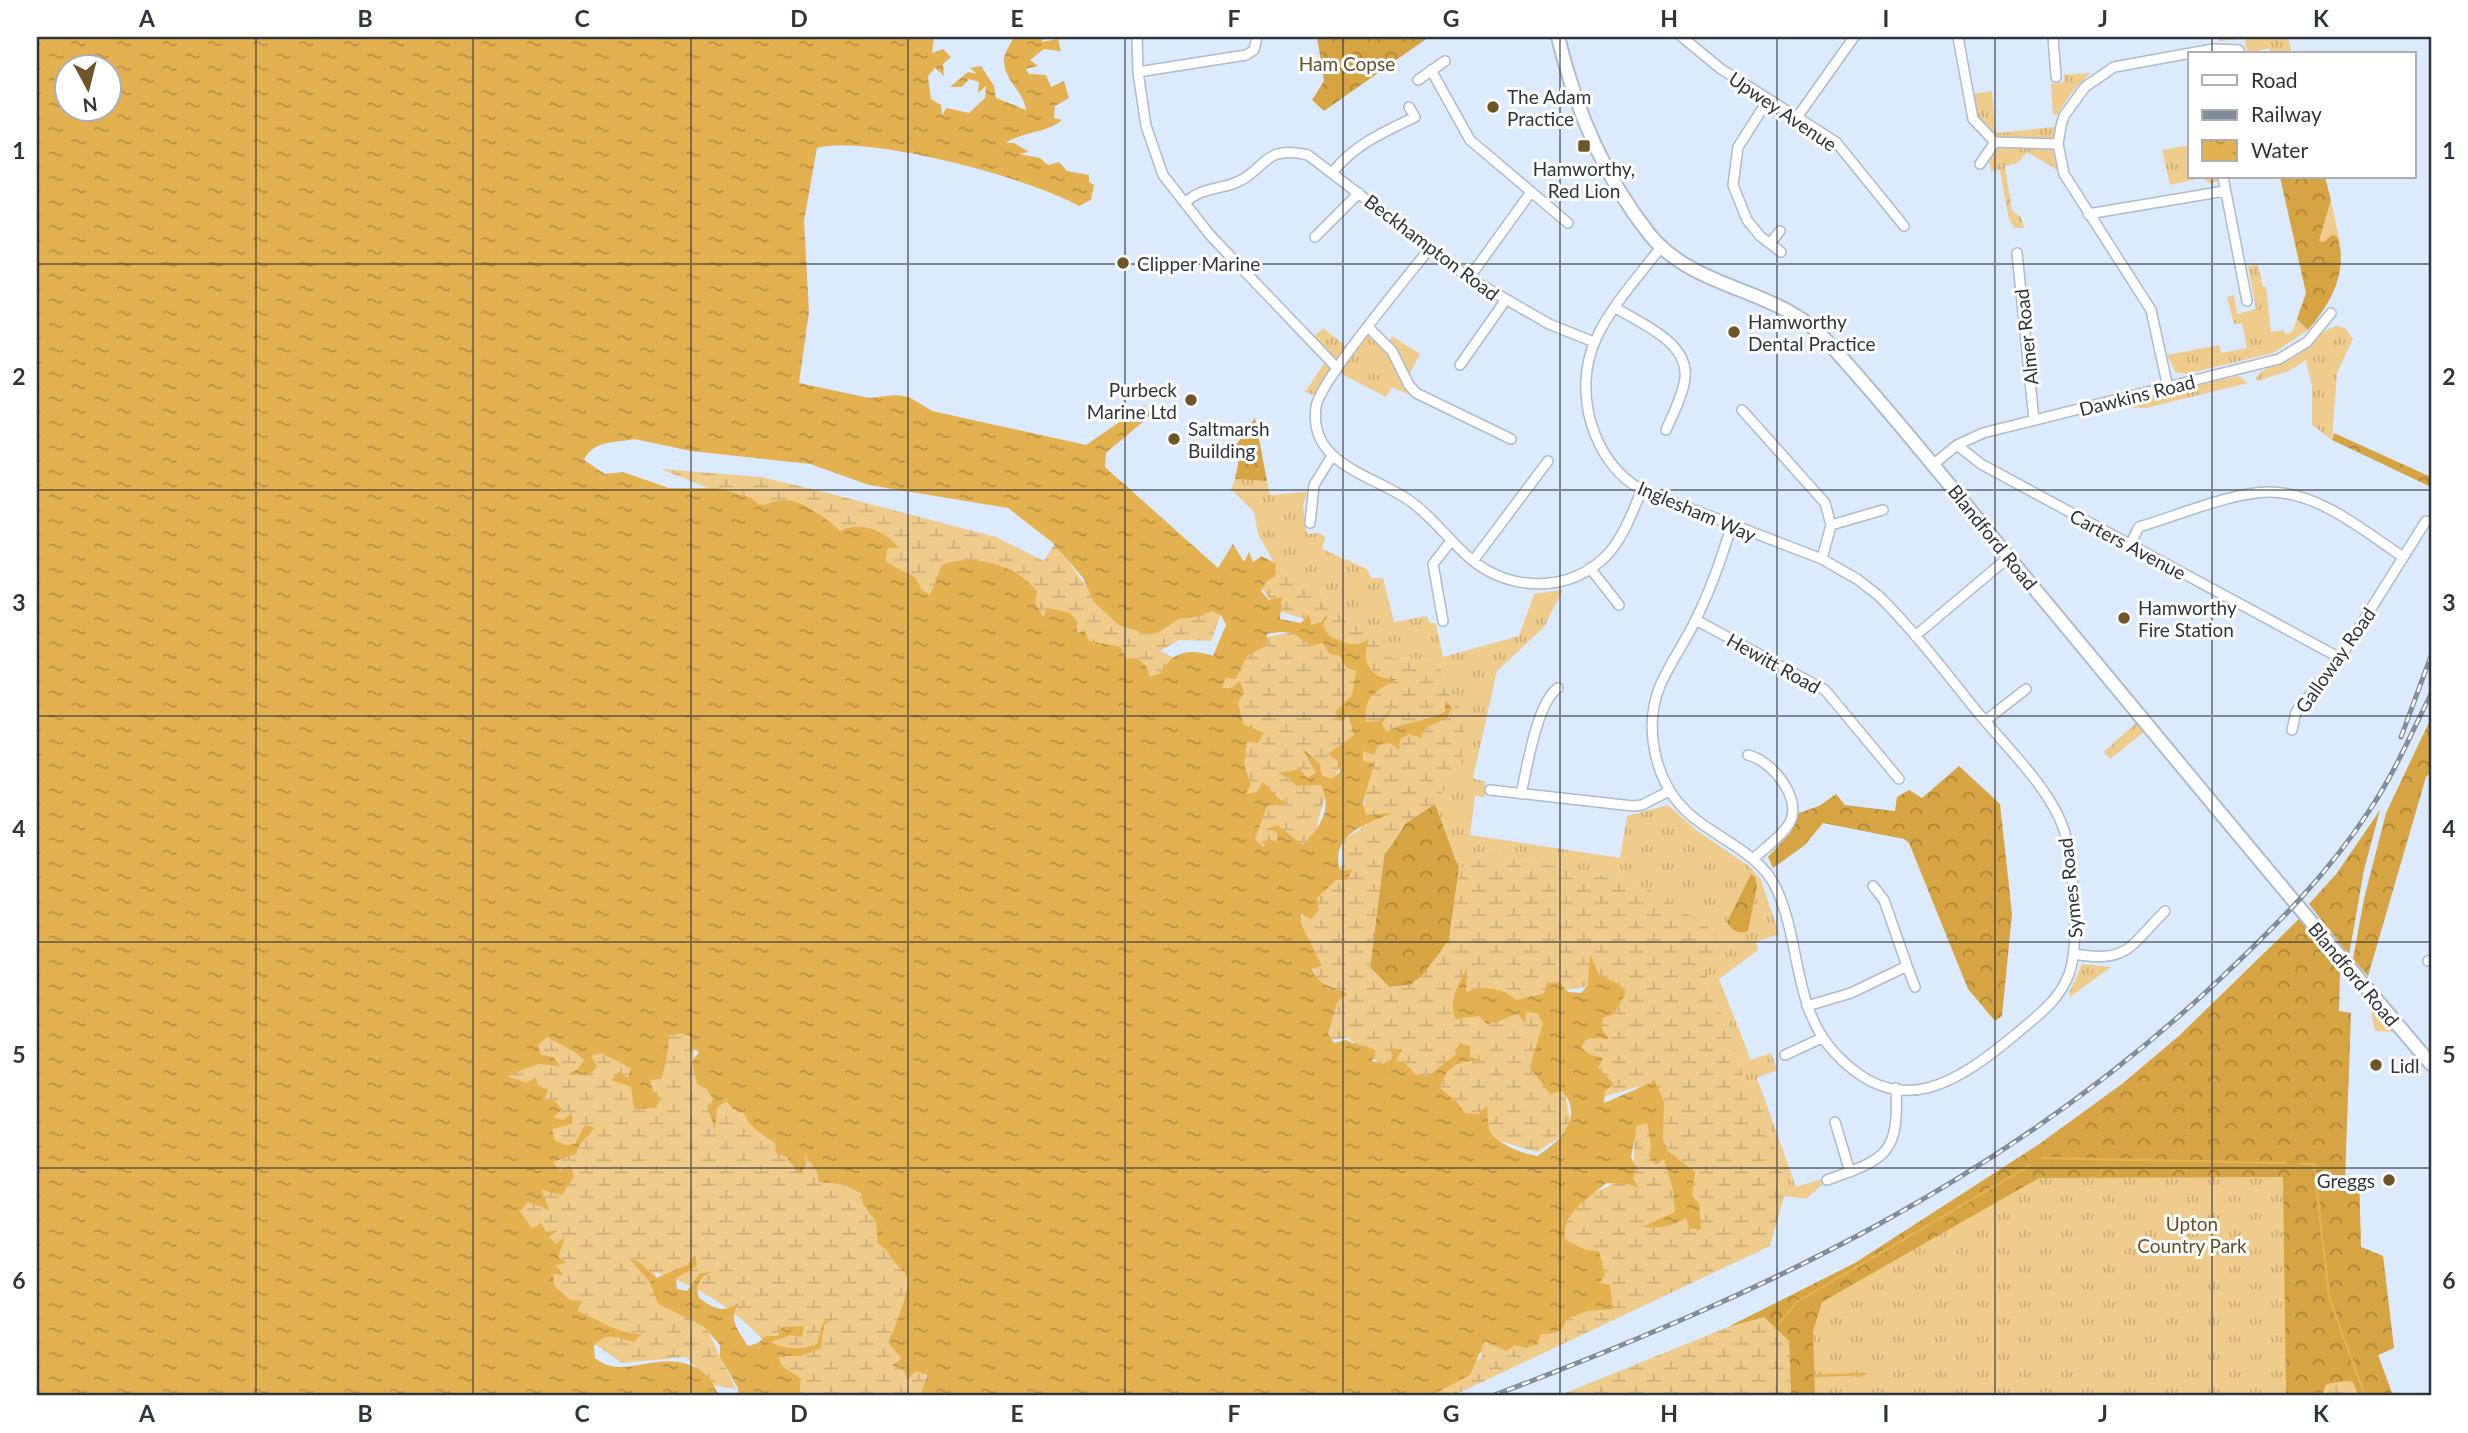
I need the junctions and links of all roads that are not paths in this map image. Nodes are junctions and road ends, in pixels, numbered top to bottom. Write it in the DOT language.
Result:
graph roads {
  1 [pos="1138,37"];
  2 [pos="1257,37"];
  3 [pos="1558,37"];
  4 [pos="1682,37"];
  5 [pos="1854,37"];
  6 [pos="1958,37"];
  7 [pos="2053,37"];
  8 [pos="2211,37"];
  9 [pos="2213,49"];
  10 [pos="2239,50"];
  11 [pos="2194,52"];
  12 [pos="2188,53"];
  13 [pos="1445,61"];
  14 [pos="1431,70"];
  15 [pos="1138,72"];
  16 [pos="2056,77"];
  17 [pos="1418,79"];
  18 [pos="1768,100"];
  19 [pos="1409,107"];
  20 [pos="1798,116"];
  21 [pos="1995,142"];
  22 [pos="2058,145"];
  23 [pos="1980,164"];
  24 [pos="1333,172"];
  25 [pos="2223,178"];
  26 [pos="2225,191"];
  27 [pos="1531,192"];
  28 [pos="1359,193"];
  29 [pos="1185,203"];
  30 [pos="2088,214"];
  31 [pos="1567,223"];
  32 [pos="1904,226"];
  33 [pos="1780,231"];
  34 [pos="1315,237"];
  35 [pos="1771,242"];
  36 [pos="1661,247"];
  37 [pos="1430,248"];
  38 [pos="1781,252"];
  39 [pos="2017,253"];
  40 [pos="1469,278"];
  41 [pos="1505,301"];
  42 [pos="2247,301"];
  43 [pos="1616,308"];
  44 [pos="2331,313"];
  45 [pos="1369,328"];
  46 [pos="1594,342"];
  47 [pos="1460,365"];
  48 [pos="1337,368"];
  49 [pos="2168,388"];
  50 [pos="1742,410"];
  51 [pos="1660,416"];
  52 [pos="1670,420"];
  53 [pos="2034,420"];
  54 [pos="1666,430"];
  55 [pos="1491,431"];
  56 [pos="1511,439"];
  57 [pos="1487,442"];
  58 [pos="1957,445"];
  59 [pos="1332,456"];
  60 [pos="1548,461"];
  61 [pos="1934,464"];
  62 [pos="1642,490"];
  63 [pos="1883,510"];
  64 [pos="2426,521"];
  65 [pos="1310,523"];
  66 [pos="1831,525"];
  67 [pos="1731,527"];
  68 [pos="1451,541"];
  69 [pos="2130,545"];
  70 [pos="2009,557"];
  71 [pos="2403,557"];
  72 [pos="1822,559"];
  73 [pos="1473,561"];
  74 [pos="1590,568"];
  75 [pos="1619,605"];
  76 [pos="1696,620"];
  77 [pos="1443,621"];
  78 [pos="1914,636"];
  79 [pos="2340,658"];
  80 [pos="1558,688"];
  81 [pos="2026,689"];
  82 [pos="1985,722"];
  83 [pos="2292,730"];
  84 [pos="1748,755"];
  85 [pos="1899,779"];
  86 [pos="1490,790"];
  87 [pos="1669,791"];
  88 [pos="1521,794"];
  89 [pos="1753,859"];
  90 [pos="1873,886"];
  91 [pos="2165,911"];
  92 [pos="2075,954"];
  93 [pos="1907,966"];
  94 [pos="1915,987"];
  95 [pos="1807,1006"];
  96 [pos="1822,1038"];
  97 [pos="1785,1055"];
  98 [pos="2431,1064"];
  99 [pos="1896,1088"];
  100 [pos="1835,1122"];
  101 [pos="1850,1172"];
  102 [pos="1827,1180"];
  1 -- 15 [label="street"];
  2 -- 15 [label="street"];
  3 -- 36 [label="main road, Blandford Road"];
  4 -- 18 [label="street, Upwey Avenue"];
  5 -- 20 [label="street"];
  6 -- 21 [label="street"];
  7 -- 16 [label="street"];
  8 -- 9 [label="street"];
  9 -- 10 [label="street"];
  9 -- 11 [label="street"];
  12 -- 22 [label="street"];
  13 -- 14 [label="street"];
  14 -- 17 [label="street"];
  14 -- 27 [label="street"];
  15 -- 29 [label="street"];
  18 -- 20 [label="street, Upwey Avenue"];
  18 -- 35 [label="street"];
  19 -- 24 [label="street"];
  20 -- 32 [label="street, Upwey Avenue"];
  21 -- 22 [label="street"];
  21 -- 23 [label="street"];
  22 -- 30 [label="street"];
  24 -- 28 [label="street, Beckhampton Road"];
  24 -- 29 [label="street, Beckhampton Road"];
  25 -- 26 [label="street"];
  26 -- 30 [label="street"];
  26 -- 42 [label="street"];
  27 -- 31 [label="street"];
  27 -- 40 [label="street"];
  28 -- 34 [label="street, Beckhampton Road"];
  28 -- 37 [label="street, Beckhampton Road"];
  29 -- 48 [label="street"];
  30 -- 49 [label="street"];
  33 -- 35 [label="street"];
  35 -- 38 [label="street"];
  36 -- 43 [label="street, Inglesham Way"];
  36 -- 61 [label="main road, Blandford Road"];
  37 -- 40 [label="street, Beckhampton Road"];
  37 -- 45 [label="street"];
  39 -- 53 [label="street, Almer Road"];
  40 -- 41 [label="street, Beckhampton Road"];
  41 -- 46 [label="street, Beckhampton Road"];
  41 -- 47 [label="street, Beckhampton Road"];
  43 -- 46 [label="street, Inglesham Way"];
  43 -- 52 [label="street"];
  44 -- 49 [label="street, Dawkins Road"];
  45 -- 48 [label="street"];
  45 -- 55 [label="street"];
  46 -- 62 [label="street, Inglesham Way"];
  48 -- 59 [label="street"];
  49 -- 53 [label="street, Dawkins Road"];
  50 -- 66 [label="street"];
  51 -- 52 [label="street"];
  52 -- 54 [label="street"];
  53 -- 58 [label="street, Dawkins Road"];
  55 -- 56 [label="street"];
  55 -- 57 [label="street"];
  58 -- 61 [label="street, Dawkins Road"];
  58 -- 69 [label="street, Carters Avenue"];
  59 -- 65 [label="street"];
  59 -- 68 [label="street"];
  60 -- 73 [label="street"];
  61 -- 70 [label="main road, Blandford Road"];
  62 -- 67 [label="street, Inglesham Way"];
  62 -- 74 [label="street"];
  63 -- 66 [label="street"];
  64 -- 71 [label="street, Galloway Road"];
  66 -- 72 [label="street"];
  67 -- 72 [label="street, Inglesham Way"];
  67 -- 76 [label="street"];
  68 -- 73 [label="street"];
  68 -- 77 [label="street"];
  69 -- 71 [label="street"];
  69 -- 79 [label="street, Carters Avenue"];
  70 -- 78 [label="street"];
  70 -- 98 [label="main road, Blandford Road"];
  71 -- 79 [label="street, Galloway Road"];
  72 -- 78 [label="street, Inglesham Way"];
  73 -- 74 [label="street"];
  74 -- 75 [label="street"];
  76 -- 85 [label="street, Hewitt Road"];
  76 -- 87 [label="street"];
  78 -- 82 [label="street, Symes Road"];
  79 -- 83 [label="street, Galloway Road"];
  80 -- 88 [label="street"];
  81 -- 82 [label="street"];
  82 -- 92 [label="street, Symes Road"];
  84 -- 89 [label="street"];
  86 -- 88 [label="street"];
  87 -- 88 [label="street"];
  87 -- 89 [label="street"];
  89 -- 95 [label="street, Symes Road"];
  90 -- 93 [label="street"];
  91 -- 92 [label="street, Symes Road"];
  92 -- 99 [label="street, Symes Road"];
  93 -- 94 [label="street"];
  93 -- 95 [label="street"];
  95 -- 96 [label="street, Symes Road"];
  96 -- 97 [label="street"];
  96 -- 99 [label="street, Symes Road"];
  99 -- 101 [label="street"];
  100 -- 101 [label="street"];
  101 -- 102 [label="street"];
}
